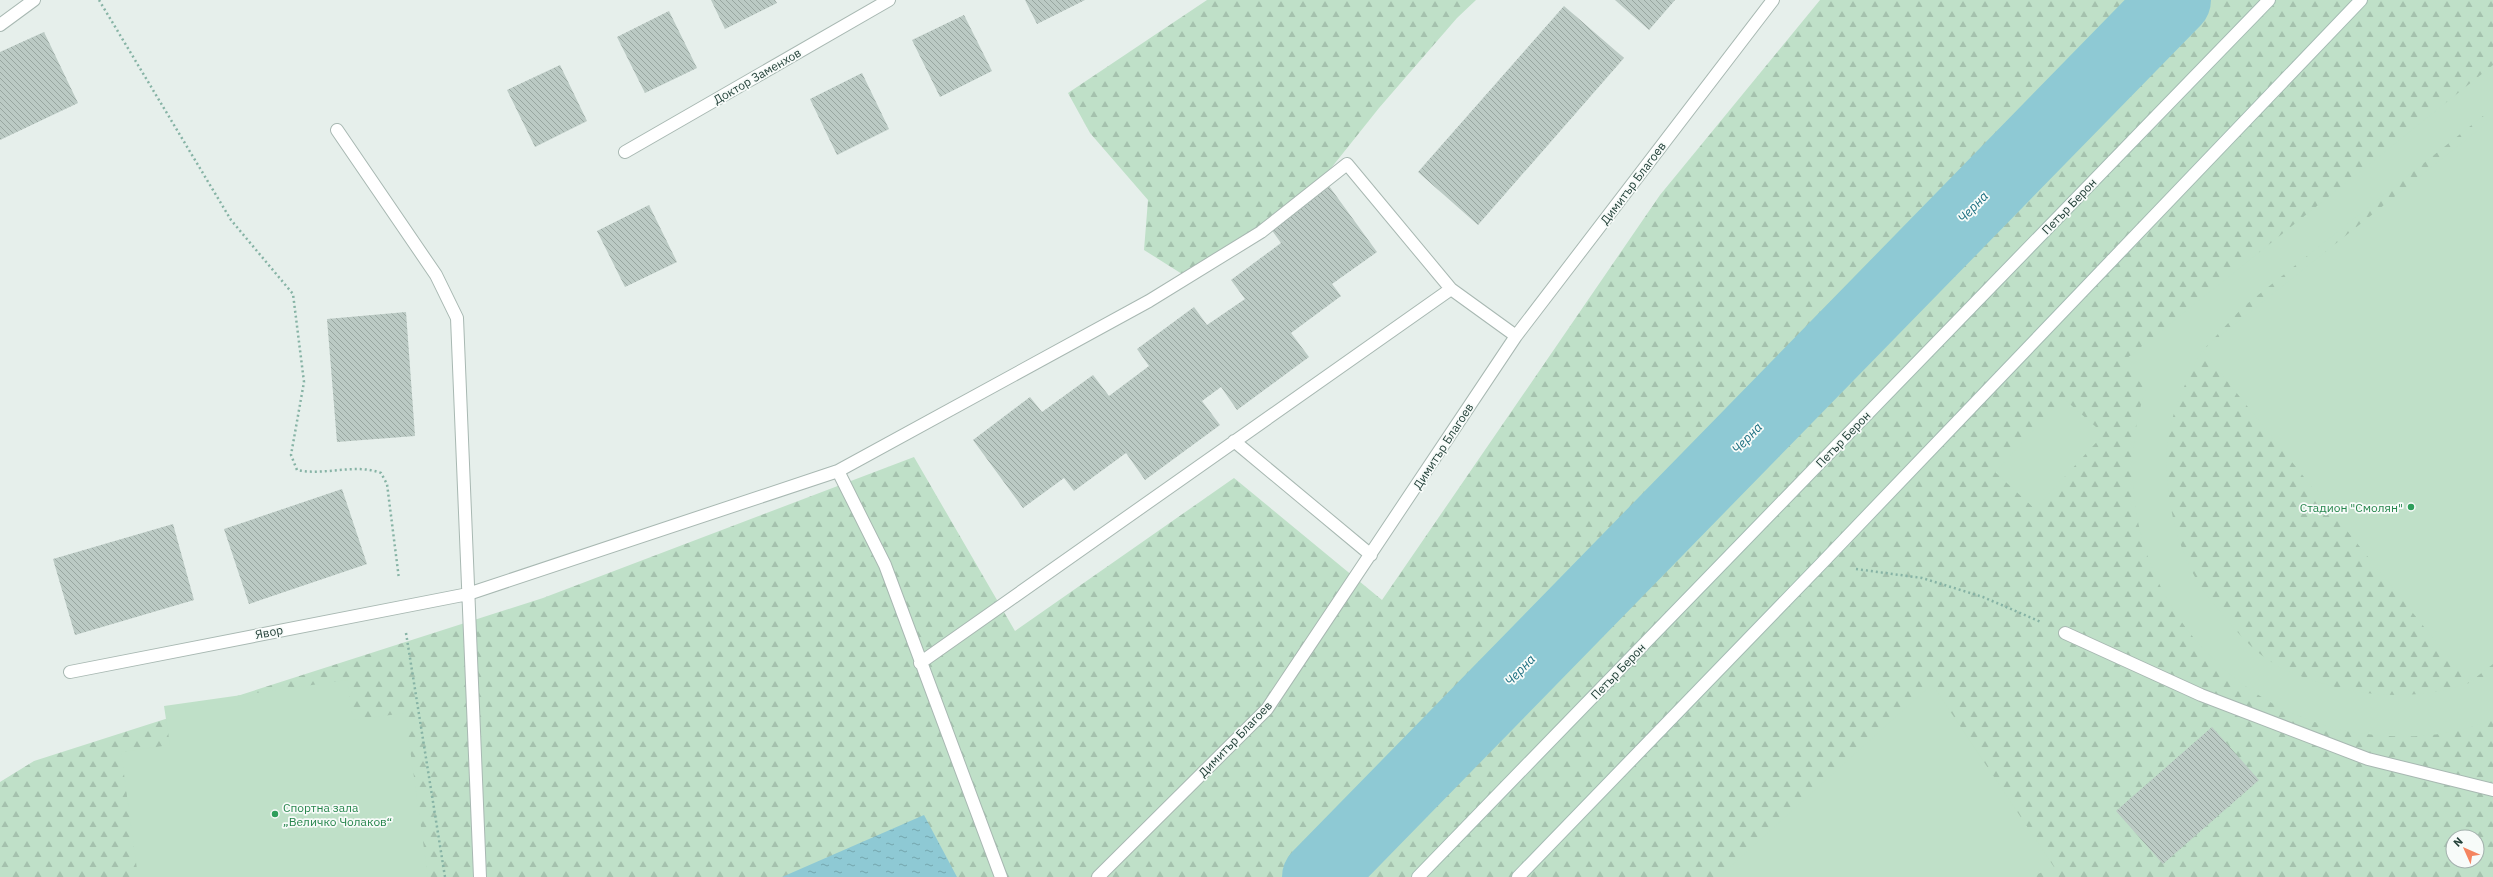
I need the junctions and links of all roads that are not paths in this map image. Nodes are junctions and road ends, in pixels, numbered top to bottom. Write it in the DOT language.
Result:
graph roads {
  1 [pos="34,0"];
  2 [pos="889,0"];
  3 [pos="1773,0"];
  4 [pos="2269,0"];
  5 [pos="2361,0"];
  6 [pos="2,21"];
  7 [pos="337,130"];
  8 [pos="625,152"];
  9 [pos="1451,289"];
  10 [pos="1516,336"];
  11 [pos="1234,441"];
  12 [pos="838,471"];
  13 [pos="1371,555"];
  14 [pos="468,594"];
  15 [pos="2065,633"];
  16 [pos="920,663"];
  17 [pos="70,672"];
  18 [pos="2493,790"];
  19 [pos="480,877"];
  20 [pos="1001,877"];
  21 [pos="1098,877"];
  22 [pos="1418,877"];
  23 [pos="1518,877"];
  1 -- 6 [label="street"];
  2 -- 8 [label="street, Доктор Заменхов"];
  3 -- 10 [label="street, Димитър Благоев"];
  4 -- 22 [label="street, Петър Берон"];
  5 -- 23 [label="street"];
  7 -- 14 [label="street"];
  9 -- 10 [label="street"];
  9 -- 11 [label="street"];
  9 -- 12 [label="street, Явор"];
  10 -- 13 [label="street, Димитър Благоев"];
  11 -- 13 [label="street"];
  11 -- 16 [label="street"];
  12 -- 14 [label="street, Явор"];
  12 -- 16 [label="street"];
  13 -- 21 [label="street, Димитър Благоев"];
  14 -- 17 [label="street, Явор"];
  14 -- 19 [label="street"];
  15 -- 18 [label="street"];
  16 -- 20 [label="street"];
}
